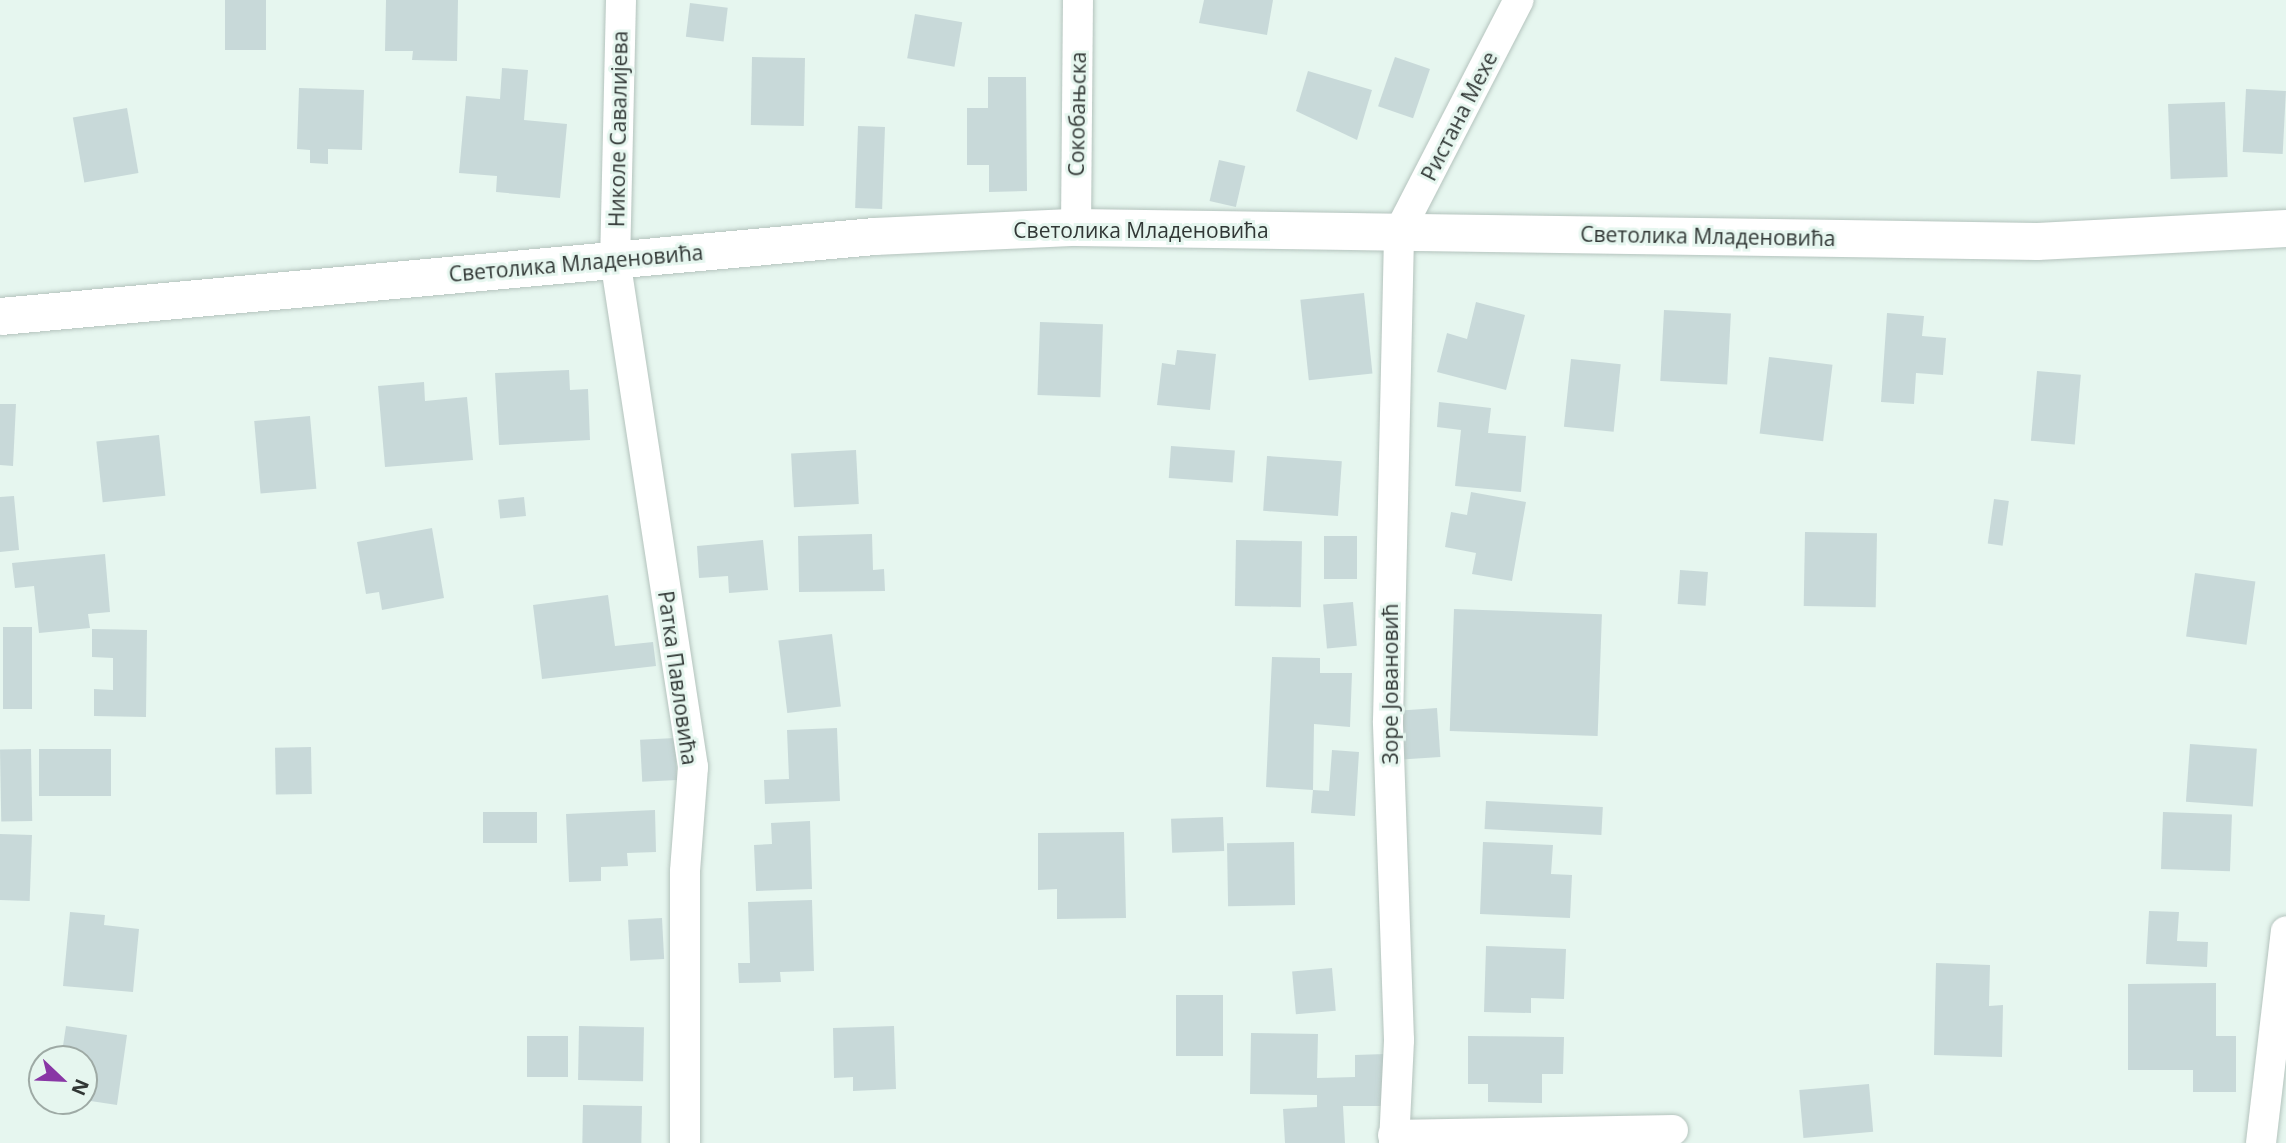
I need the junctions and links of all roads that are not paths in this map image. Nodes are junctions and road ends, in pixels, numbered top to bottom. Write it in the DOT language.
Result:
graph roads {
  1 [pos="621,0"];
  2 [pos="1078,0"];
  3 [pos="1519,0"];
  4 [pos="1076,227"];
  5 [pos="2286,228"];
  6 [pos="1399,232"];
  7 [pos="615,259"];
  8 [pos="0,316"];
  9 [pos="2286,931"];
  10 [pos="1673,1130"];
  11 [pos="1394,1139"];
  12 [pos="685,1143"];
  13 [pos="2261,1143"];
  1 -- 7 [label="street, Николе Савалијева"];
  2 -- 4 [label="street, Сокобањска"];
  3 -- 6 [label="street, Ристана Мехе"];
  4 -- 6 [label="street, Светолика Младеновића"];
  4 -- 7 [label="street, Светолика Младеновића"];
  5 -- 6 [label="street, Светолика Младеновића"];
  6 -- 11 [label="street, Зоре Јовановић"];
  7 -- 8 [label="street, Светолика Младеновића"];
  7 -- 12 [label="street, Ратка Павловића"];
  9 -- 13 [label="street"];
  10 -- 11 [label="street, Зоре Јовановић"];
}
